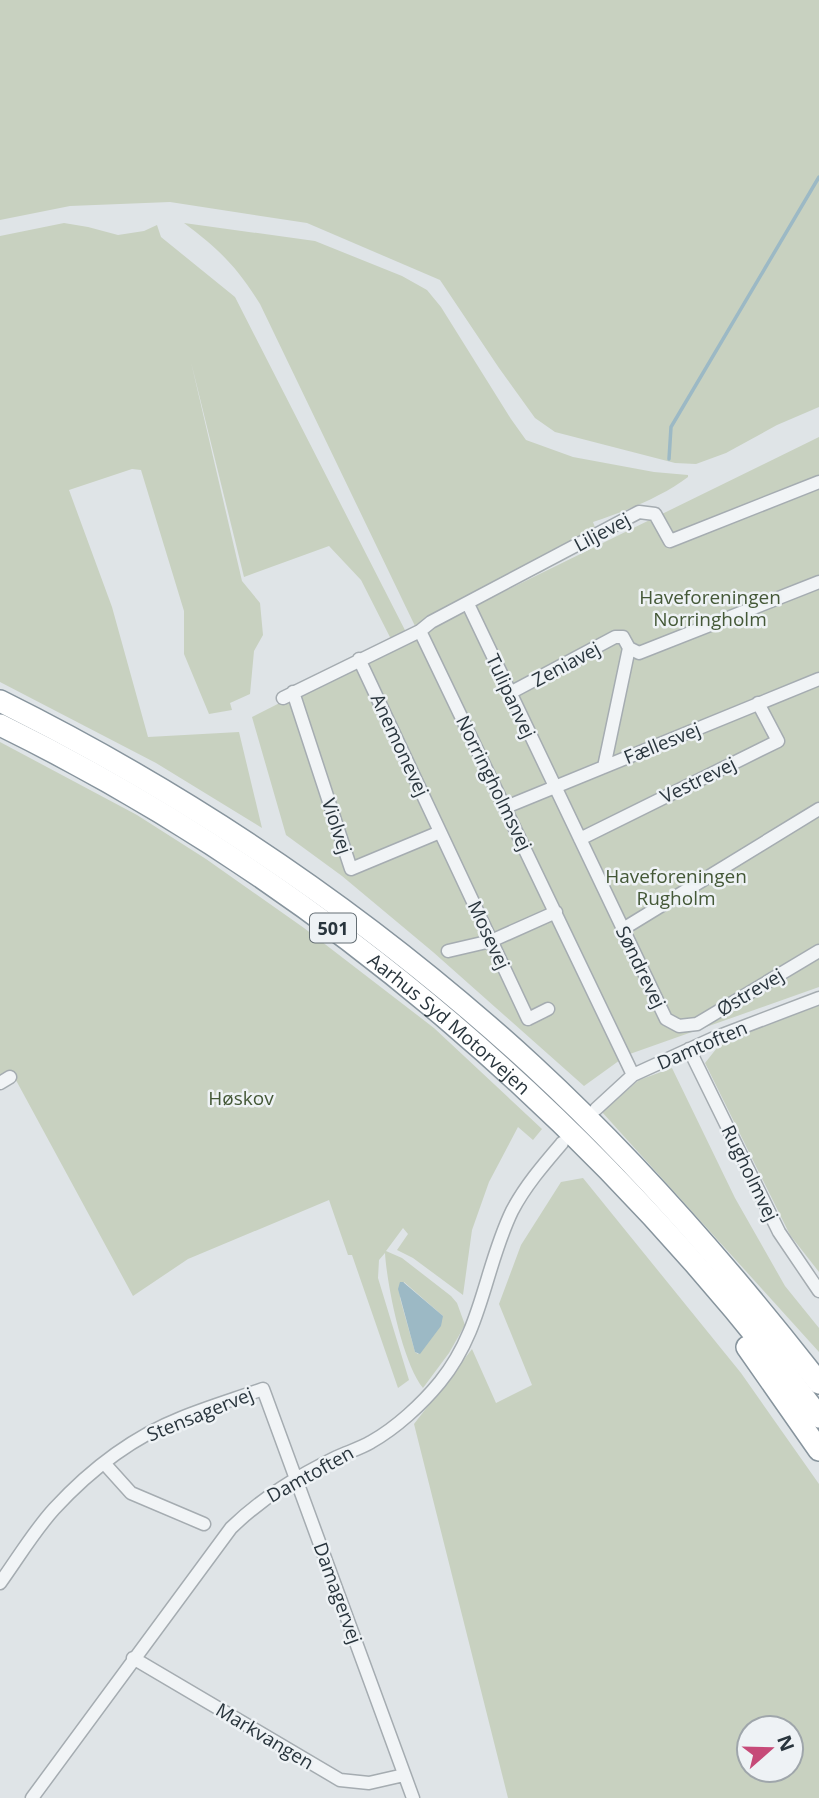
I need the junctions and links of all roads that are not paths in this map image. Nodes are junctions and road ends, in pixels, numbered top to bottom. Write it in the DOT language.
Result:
graph roads {
  1 [pos="819,482"];
  2 [pos="819,582"];
  3 [pos="468,604"];
  4 [pos="421,631"];
  5 [pos="626,643"];
  6 [pos="359,659"];
  7 [pos="819,679"];
  8 [pos="510,694"];
  9 [pos="0,701"];
  10 [pos="758,703"];
  11 [pos="0,725"];
  12 [pos="604,767"];
  13 [pos="554,787"];
  14 [pos="506,807"];
  15 [pos="819,809"];
  16 [pos="440,832"];
  17 [pos="580,839"];
  18 [pos="556,912"];
  19 [pos="623,929"];
  20 [pos="491,941"];
  21 [pos="448,951"];
  22 [pos="819,951"];
  23 [pos="819,998"];
  24 [pos="548,1009"];
  25 [pos="679,1026"];
  26 [pos="689,1049"];
  27 [pos="632,1075"];
  28 [pos="596,1109"];
  29 [pos="562,1143"];
  30 [pos="632,1179"];
  31 [pos="819,1291"];
  32 [pos="819,1363"];
  33 [pos="819,1383"];
  34 [pos="262,1389"];
  35 [pos="819,1417"];
  36 [pos="819,1450"];
  37 [pos="104,1463"];
  38 [pos="296,1478"];
  39 [pos="204,1524"];
  40 [pos="0,1583"];
  41 [pos="133,1658"];
  42 [pos="404,1776"];
  43 [pos="35,1797"];
  44 [pos="413,1798"];
  1 -- 3 [label="street, Liljevej"];
  2 -- 5 [label="street, Zeniavej"];
  3 -- 4 [label="street, Liljevej"];
  3 -- 8 [label="street, Tulipanvej"];
  4 -- 6 [label="street"];
  4 -- 14 [label="street, Norringholmsvej"];
  5 -- 8 [label="street, Zeniavej"];
  5 -- 12 [label="street"];
  6 -- 16 [label="street, Anemonevej"];
  6 -- 16 [label="street, Violvej"];
  7 -- 10 [label="street, Fællesvej"];
  8 -- 13 [label="street, Tulipanvej"];
  9 -- 30 [label="highway, Aarhus Syd Motorvejen / 501"];
  10 -- 12 [label="street, Fællesvej"];
  10 -- 17 [label="street, Vestrevej"];
  11 -- 30 [label="highway, Aarhus Syd Motorvejen / 501"];
  12 -- 13 [label="street, Fællesvej"];
  13 -- 14 [label="street, Fællesvej"];
  13 -- 17 [label="street, Søndrevej"];
  14 -- 18 [label="street, Norringholmsvej"];
  15 -- 19 [label="street"];
  16 -- 20 [label="street, Mosevej"];
  17 -- 19 [label="street, Søndrevej"];
  18 -- 20 [label="street"];
  18 -- 27 [label="street, Norringholmsvej"];
  19 -- 25 [label="street, Søndrevej"];
  20 -- 21 [label="street"];
  20 -- 24 [label="street, Mosevej"];
  22 -- 25 [label="street, Østrevej"];
  23 -- 26 [label="street, Damtoften"];
  26 -- 27 [label="street, Damtoften"];
  26 -- 31 [label="street, Rugholmvej"];
  27 -- 28 [label="street, Damtoften"];
  29 -- 38 [label="street, Damtoften"];
  30 -- 32 [label="highway"];
  30 -- 33 [label="highway, Aarhus Syd Motorvejen / 501"];
  30 -- 35 [label="highway, Aarhus Syd Motorvejen / 501"];
  30 -- 36 [label="highway"];
  34 -- 37 [label="street, Stensagervej"];
  34 -- 38 [label="street, Damagervej"];
  37 -- 39 [label="street"];
  37 -- 40 [label="street, Stensagervej"];
  38 -- 41 [label="street, Damtoften"];
  38 -- 42 [label="street, Damagervej"];
  41 -- 42 [label="street, Markvangen"];
  41 -- 43 [label="street, Damtoften"];
  42 -- 44 [label="street, Damagervej"];
}
